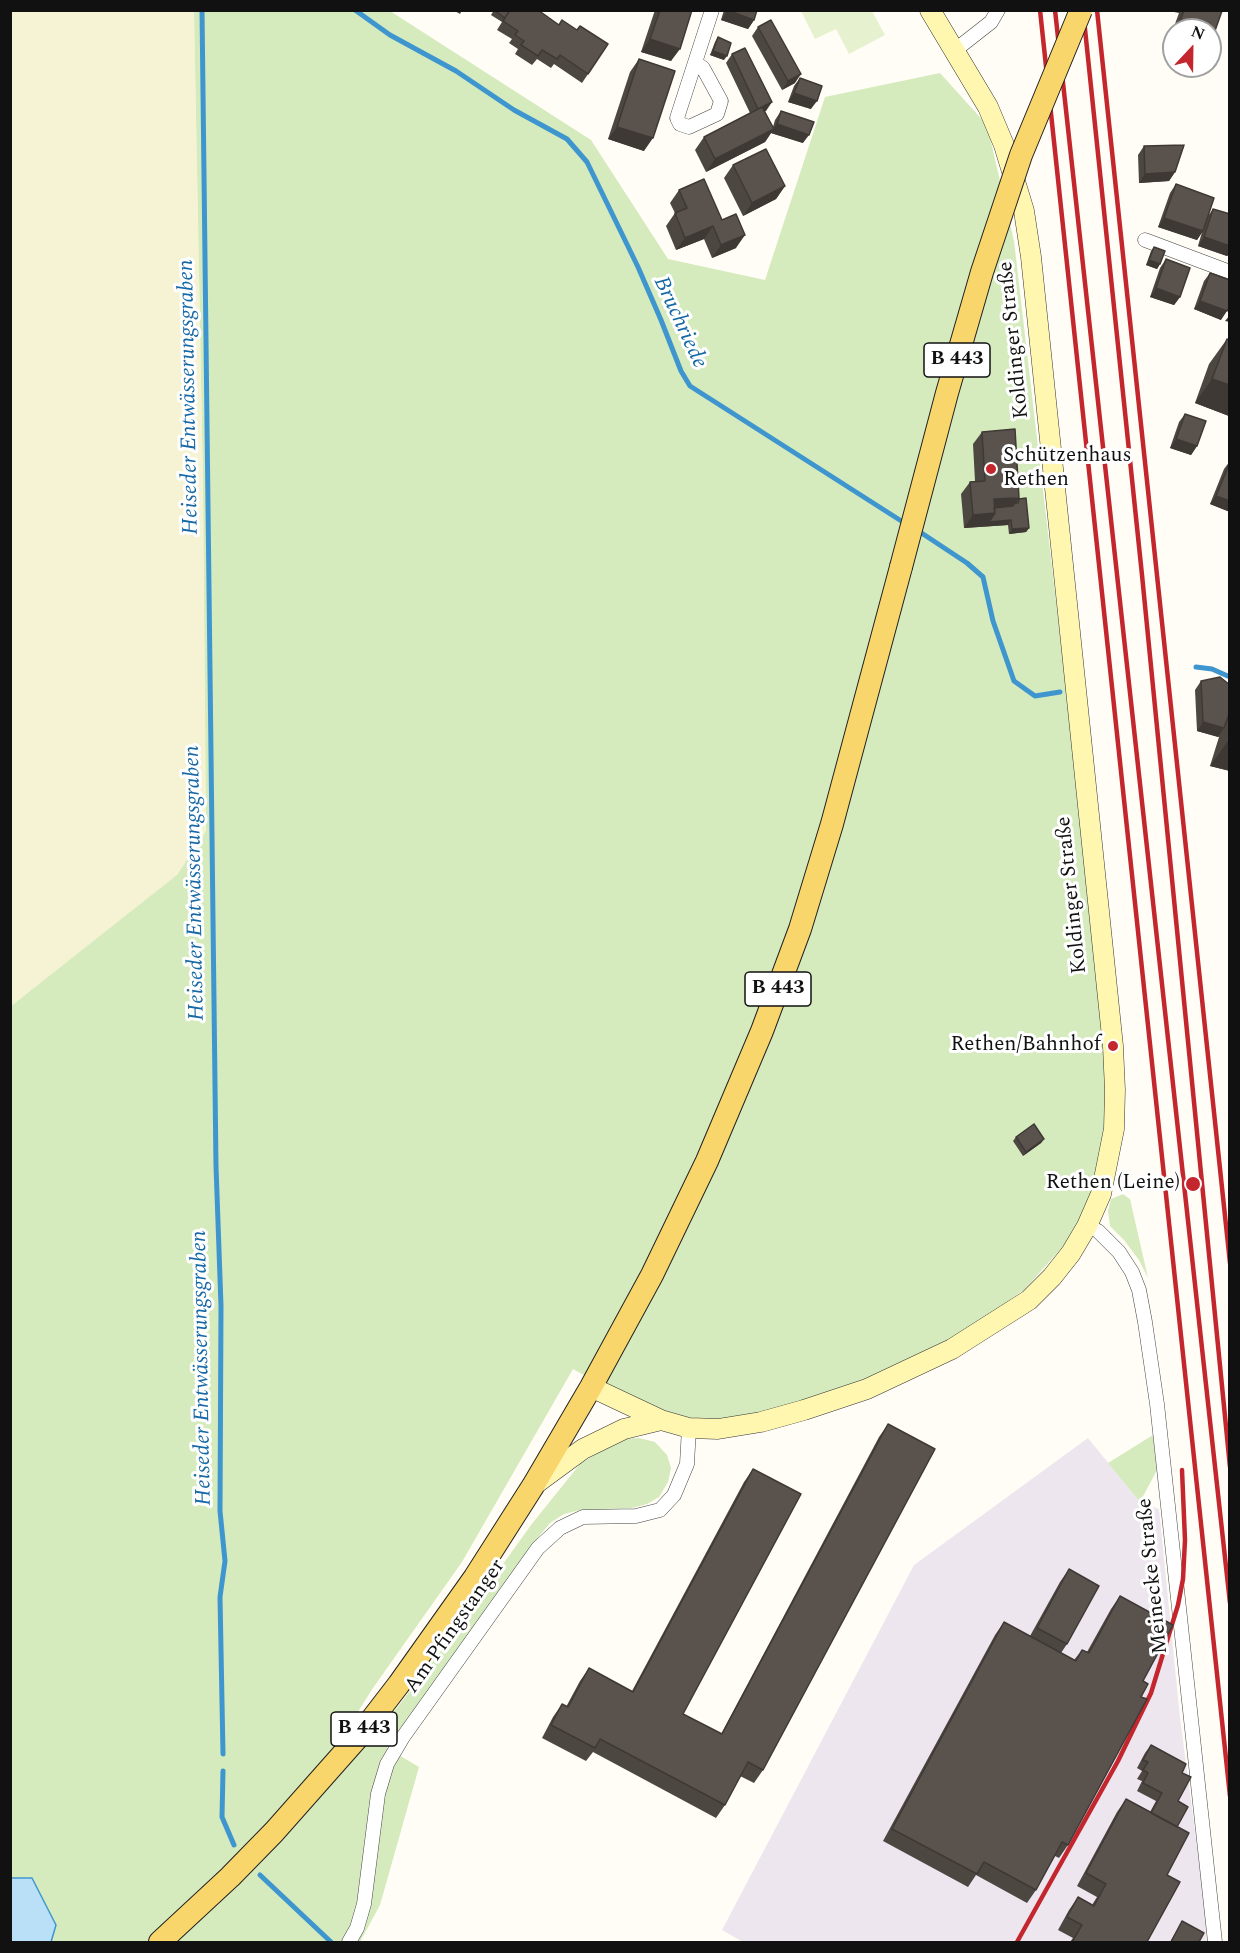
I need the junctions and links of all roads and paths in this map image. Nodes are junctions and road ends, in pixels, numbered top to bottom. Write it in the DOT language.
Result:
graph roads {
  1 [pos="712,10"];
  2 [pos="930,10"];
  3 [pos="998,10"];
  4 [pos="1081,10"];
  5 [pos="954,51"];
  6 [pos="696,63"];
  7 [pos="1146,240"];
  8 [pos="1230,272"];
  9 [pos="1087,1226"];
  10 [pos="591,1387"];
  11 [pos="661,1420"];
  12 [pos="689,1428"];
  13 [pos="533,1486"];
  14 [pos="160,1942"];
  15 [pos="349,1942"];
  16 [pos="1215,1942"];
  1 -- 6 [label="street"];
  2 -- 5 [label="street, Koldinger Straße"];
  3 -- 5 [label="street"];
  4 -- 10 [label="main road, B 443, bridge"];
  5 -- 9 [label="street, Koldinger Straße"];
  7 -- 8 [label="street"];
  9 -- 12 [label="street, Koldinger Straße"];
  9 -- 16 [label="street, Meinecke Straße"];
  10 -- 11 [label="street, Koldinger Straße"];
  10 -- 13 [label="main road, B 443"];
  11 -- 12 [label="street, Koldinger Straße"];
  11 -- 13 [label="street"];
  12 -- 15 [label="street, Am Pfingstanger"];
  13 -- 14 [label="main road, B 443"];
}
